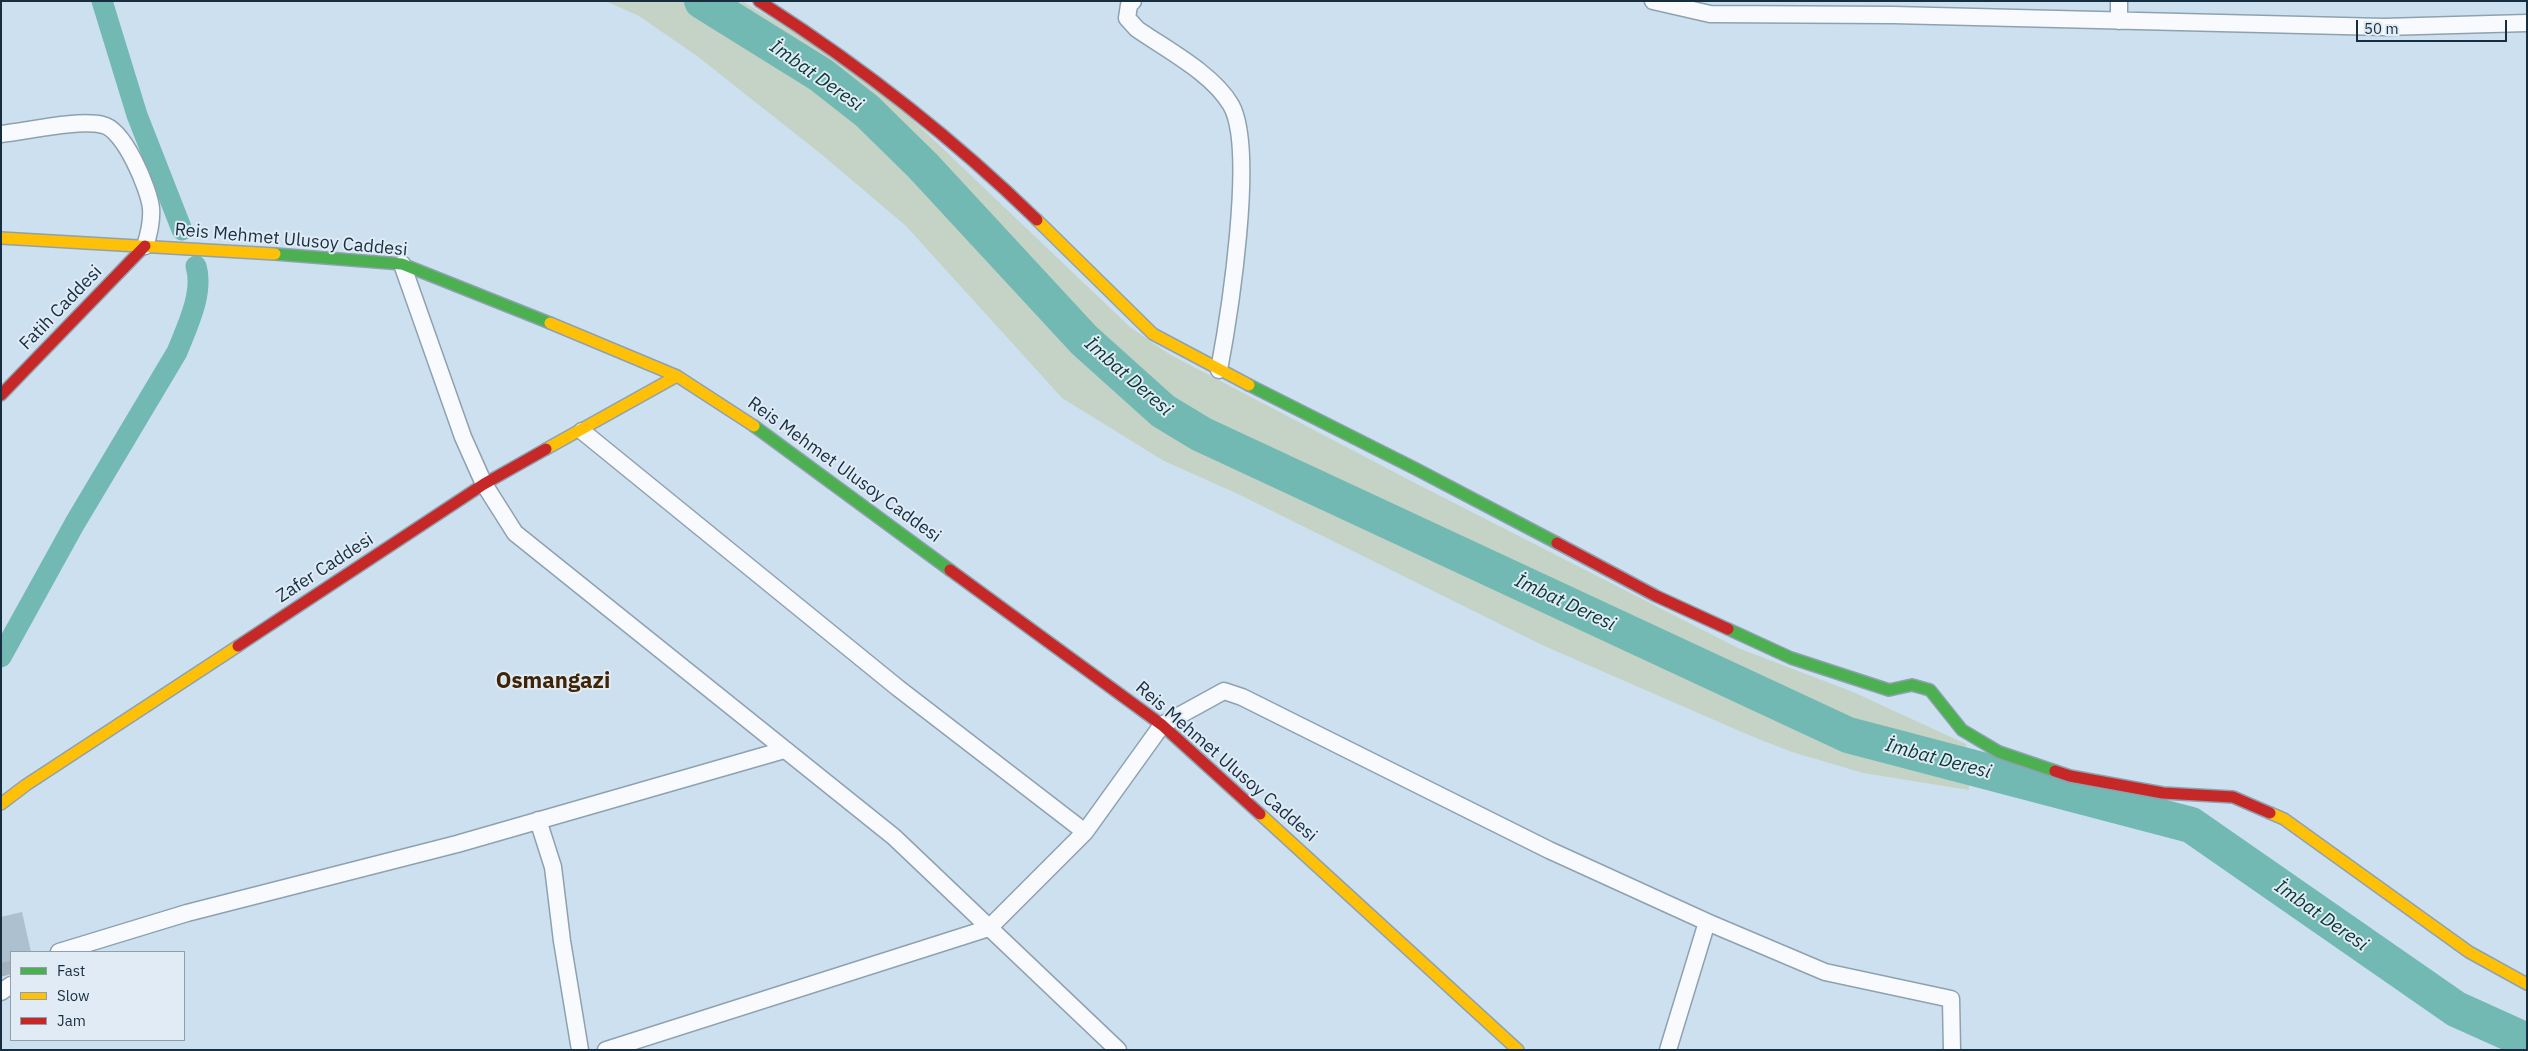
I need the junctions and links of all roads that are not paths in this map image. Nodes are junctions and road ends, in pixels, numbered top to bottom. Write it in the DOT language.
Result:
graph roads {
  1 [pos="759,1"];
  2 [pos="1133,1"];
  3 [pos="1653,1"];
  4 [pos="2119,1"];
  5 [pos="2119,21"];
  6 [pos="2527,23"];
  7 [pos="1,134"];
  8 [pos="1,238"];
  9 [pos="145,246"];
  10 [pos="402,264"];
  11 [pos="1219,370"];
  12 [pos="677,376"];
  13 [pos="1,395"];
  14 [pos="582,430"];
  15 [pos="484,484"];
  16 [pos="1162,725"];
  17 [pos="784,750"];
  18 [pos="1,804"];
  19 [pos="538,820"];
  20 [pos="1085,832"];
  21 [pos="1707,922"];
  22 [pos="989,928"];
  23 [pos="62,951"];
  24 [pos="2527,984"];
  25 [pos="580,1050"];
  26 [pos="606,1050"];
  27 [pos="1118,1050"];
  28 [pos="1518,1050"];
  29 [pos="1668,1050"];
  30 [pos="1952,1050"];
  1 -- 11 [label="street"];
  2 -- 11 [label="street"];
  3 -- 5 [label="street"];
  4 -- 5 [label="street"];
  5 -- 6 [label="street"];
  7 -- 9 [label="street"];
  8 -- 9 [label="street, Reis Mehmet Ulusoy Caddesi"];
  9 -- 10 [label="street, Reis Mehmet Ulusoy Caddesi"];
  9 -- 13 [label="street, Fatih Caddesi"];
  10 -- 12 [label="street, Reis Mehmet Ulusoy Caddesi"];
  10 -- 15 [label="street"];
  11 -- 24 [label="street"];
  12 -- 14 [label="street, Zafer Caddesi"];
  12 -- 16 [label="street, Reis Mehmet Ulusoy Caddesi"];
  14 -- 15 [label="street, Zafer Caddesi"];
  14 -- 20 [label="street"];
  15 -- 17 [label="street"];
  15 -- 18 [label="street, Zafer Caddesi"];
  16 -- 20 [label="street"];
  16 -- 21 [label="street"];
  16 -- 28 [label="street, Reis Mehmet Ulusoy Caddesi"];
  17 -- 19 [label="street"];
  17 -- 22 [label="street"];
  19 -- 23 [label="street"];
  19 -- 25 [label="street"];
  20 -- 22 [label="street"];
  21 -- 29 [label="street"];
  21 -- 30 [label="street"];
  22 -- 26 [label="street"];
  22 -- 27 [label="street"];
}
